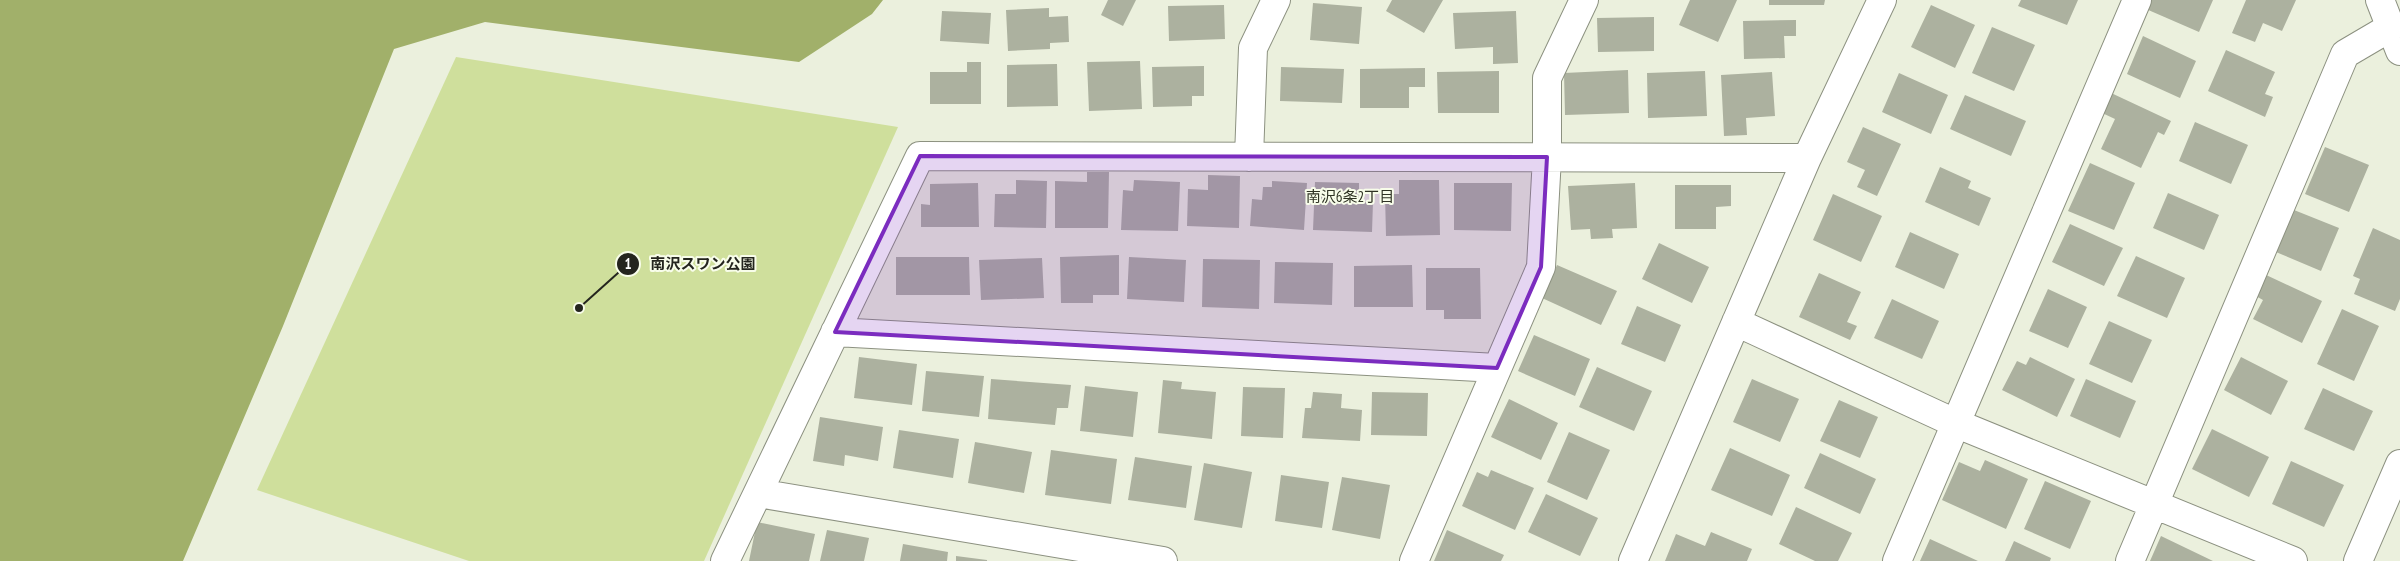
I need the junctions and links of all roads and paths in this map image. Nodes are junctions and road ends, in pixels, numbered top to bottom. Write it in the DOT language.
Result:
graph roads {
  1 [pos="1276,0"];
  2 [pos="1584,0"];
  3 [pos="1882,0"];
  4 [pos="2137,0"];
  5 [pos="2380,0"];
  6 [pos="2396,39"];
  7 [pos="1248,156"];
  8 [pos="1547,157"];
  9 [pos="1807,158"];
  10 [pos="1736,322"];
  11 [pos="835,332"];
  12 [pos="1497,368"];
  13 [pos="1955,422"];
  14 [pos="2400,464"];
  15 [pos="758,493"];
  16 [pos="2154,504"];
  17 [pos="725,561"];
  18 [pos="1163,561"];
  19 [pos="1414,561"];
  20 [pos="1633,561"];
  21 [pos="1897,561"];
  22 [pos="2130,561"];
  23 [pos="2292,561"];
  24 [pos="2358,561"];
  1 -- 7 [label="street"];
  2 -- 8 [label="street"];
  3 -- 9 [label="street"];
  4 -- 13 [label="street"];
  5 -- 6 [label="street"];
  6 -- 16 [label="street"];
  7 -- 8 [label="street"];
  7 -- 11 [label="street"];
  8 -- 9 [label="street"];
  8 -- 12 [label="street"];
  9 -- 10 [label="street"];
  10 -- 13 [label="street"];
  10 -- 20 [label="street"];
  11 -- 12 [label="street"];
  11 -- 15 [label="street"];
  12 -- 19 [label="street"];
  13 -- 16 [label="street"];
  13 -- 21 [label="street"];
  14 -- 24 [label="street"];
  15 -- 17 [label="street"];
  15 -- 18 [label="street"];
  16 -- 22 [label="street"];
  16 -- 23 [label="street"];
}
